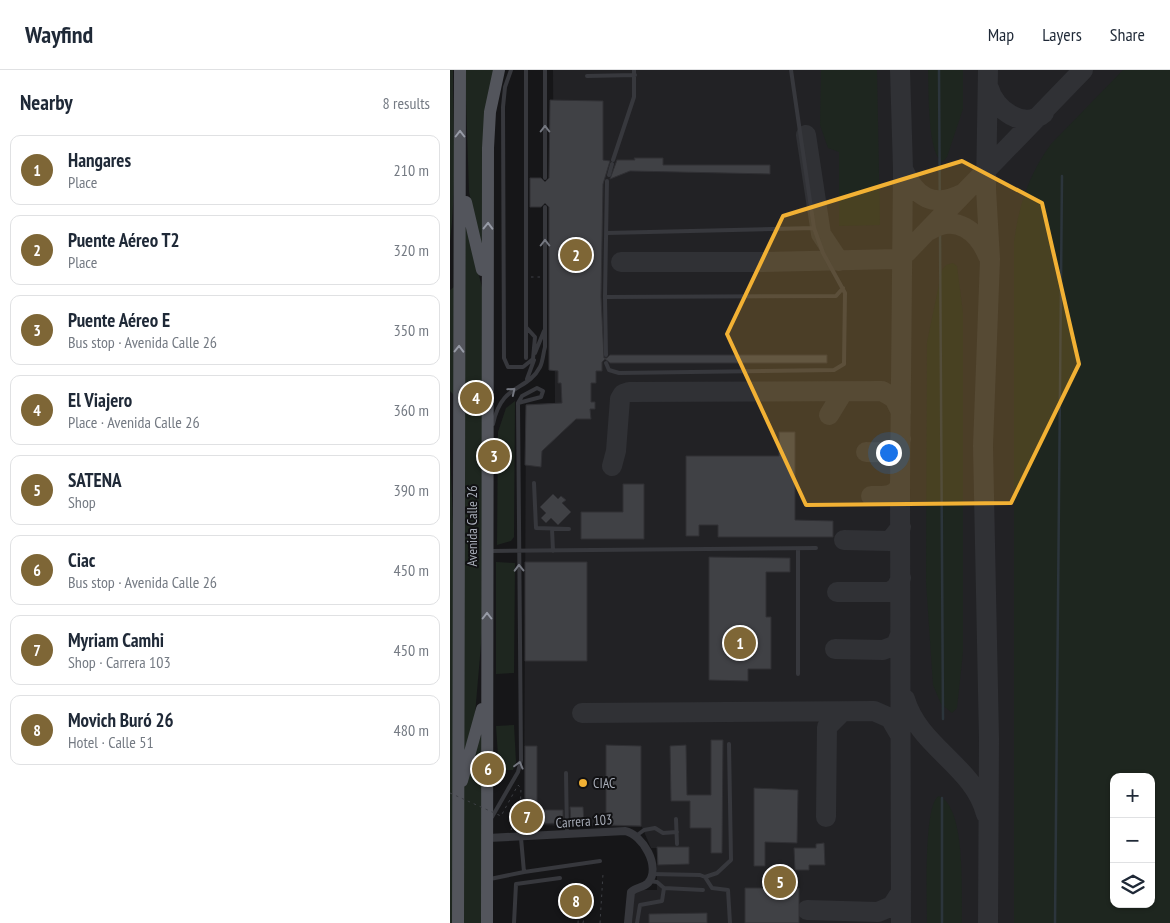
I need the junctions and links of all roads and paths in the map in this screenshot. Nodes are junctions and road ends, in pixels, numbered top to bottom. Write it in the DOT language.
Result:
graph roads {
  1 [pos="460,70"];
  2 [pos="499,70"];
  3 [pos="511,70"];
  4 [pos="545,70"];
  5 [pos="791,70"];
  6 [pos="526,71"];
  7 [pos="634,73"];
  8 [pos="586,76"];
  9 [pos="460,160"];
  10 [pos="609,174"];
  11 [pos="545,178"];
  12 [pos="607,181"];
  13 [pos="545,207"];
  14 [pos="814,228"];
  15 [pos="607,232"];
  16 [pos="460,244"];
  17 [pos="450,274"];
  18 [pos="526,277"];
  19 [pos="545,277"];
  20 [pos="487,287"];
  21 [pos="843,288"];
  22 [pos="605,296"];
  23 [pos="526,327"];
  24 [pos="545,329"];
  25 [pos="606,355"];
  26 [pos="534,356"];
  27 [pos="526,358"];
  28 [pos="606,363"];
  29 [pos="526,381"];
  30 [pos="450,403"];
  31 [pos="518,403"];
  32 [pos="487,451"];
  33 [pos="534,483"];
  34 [pos="458,490"];
  35 [pos="552,529"];
  36 [pos="569,529"];
  37 [pos="816,548"];
  38 [pos="798,549"];
  39 [pos="488,551"];
  40 [pos="519,551"];
  41 [pos="553,551"];
  42 [pos="487,665"];
  43 [pos="798,674"];
  44 [pos="729,744"];
  45 [pos="566,773"];
  46 [pos="454,795"];
  47 [pos="676,819"];
  48 [pos="488,823"];
  49 [pos="520,827"];
  50 [pos="677,832"];
  51 [pos="567,835"];
  52 [pos="636,836"];
  53 [pos="488,838"];
  54 [pos="521,838"];
  55 [pos="677,844"];
  56 [pos="600,861"];
  57 [pos="524,872"];
  58 [pos="603,874"];
  59 [pos="650,877"];
  60 [pos="705,877"];
  61 [pos="560,878"];
  62 [pos="488,879"];
  63 [pos="664,888"];
  64 [pos="703,890"];
  65 [pos="579,908"];
  66 [pos="586,909"];
  67 [pos="458,923"];
  68 [pos="487,923"];
  69 [pos="514,923"];
  70 [pos="578,923"];
  71 [pos="583,923"];
  72 [pos="600,923"];
  73 [pos="628,923"];
  74 [pos="637,923"];
  75 [pos="730,923"];
  9 -- 1 [label="main road, Avenida Calle 26, one-way"];
  20 -- 2 [label="main road, Avenida Calle 26, one-way"];
  3 -- 26 [label="lane"];
  11 -- 4 [label="lane, one-way"];
  5 -- 14 [label="lane"];
  6 -- 18 [label="lane"];
  7 -- 8 [label="lane"];
  7 -- 10 [label="lane"];
  9 -- 16 [label="main road, Avenida Calle 26"];
  9 -- 20 [label="main road"];
  12 -- 15 [label="lane"];
  19 -- 13 [label="lane, one-way"];
  14 -- 15 [label="lane"];
  14 -- 21 [label="lane"];
  15 -- 22 [label="lane"];
  16 -- 17 [label="main road"];
  34 -- 16 [label="main road, Avenida Calle 26, one-way"];
  18 -- 19 [label="path"];
  18 -- 23 [label="lane"];
  19 -- 24 [label="lane"];
  20 -- 32 [label="main road, Avenida Calle 26"];
  21 -- 22 [label="lane"];
  21 -- 28 [label="lane"];
  22 -- 25 [label="lane"];
  23 -- 26 [label="lane"];
  23 -- 27 [label="lane"];
  24 -- 26 [label="lane"];
  24 -- 29 [label="lane"];
  26 -- 29 [label="lane"];
  32 -- 29 [label="lane, one-way"];
  30 -- 34 [label="main road"];
  31 -- 31 [label="lane"];
  31 -- 40 [label="lane"];
  32 -- 39 [label="main road, Avenida Calle 26"];
  33 -- 35 [label="lane"];
  34 -- 46 [label="main road, Avenida Calle 26"];
  35 -- 36 [label="lane"];
  35 -- 41 [label="lane"];
  37 -- 38 [label="lane"];
  38 -- 41 [label="lane"];
  38 -- 43 [label="lane"];
  39 -- 40 [label="lane"];
  42 -- 39 [label="main road, Avenida Calle 26, one-way"];
  40 -- 41 [label="lane"];
  48 -- 40 [label="lane, one-way"];
  42 -- 46 [label="main road"];
  42 -- 48 [label="main road, Avenida Calle 26"];
  44 -- 60 [label="lane"];
  45 -- 51 [label="lane"];
  46 -- 49 [label="path, bridge"];
  46 -- 67 [label="main road, Avenida Calle 26"];
  47 -- 50 [label="lane"];
  48 -- 53 [label="main road, Avenida Calle 26"];
  50 -- 52 [label="lane"];
  50 -- 55 [label="lane"];
  51 -- 52 [label="street, Carrera 103"];
  51 -- 54 [label="street, Carrera 103"];
  52 -- 59 [label="street"];
  53 -- 54 [label="street, Carrera 103"];
  53 -- 62 [label="main road, Avenida Calle 26"];
  54 -- 57 [label="lane"];
  56 -- 57 [label="lane"];
  57 -- 62 [label="lane"];
  58 -- 72 [label="path"];
  59 -- 60 [label="lane"];
  59 -- 63 [label="lane"];
  59 -- 73 [label="street"];
  60 -- 75 [label="lane"];
  61 -- 69 [label="lane"];
  62 -- 68 [label="main road, Avenida Calle 26"];
  63 -- 64 [label="lane"];
  63 -- 74 [label="lane"];
  65 -- 66 [label="path"];
  65 -- 66 [label="path"];
  65 -- 70 [label="path"];
  66 -- 71 [label="path"];
}
